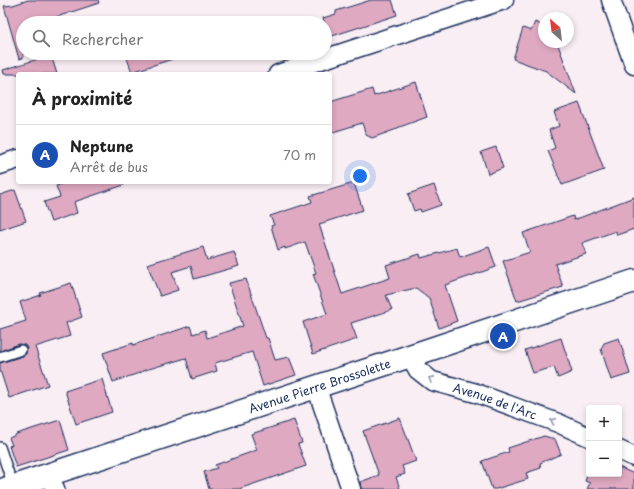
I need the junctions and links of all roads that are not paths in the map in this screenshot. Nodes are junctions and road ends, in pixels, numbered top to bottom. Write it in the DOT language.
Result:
graph roads {
  1 [pos="504,0"];
  2 [pos="611,0"];
  3 [pos="332,56"];
  4 [pos="321,60"];
  5 [pos="634,65"];
  6 [pos="284,72"];
  7 [pos="16,160"];
  8 [pos="0,165"];
  9 [pos="634,281"];
  10 [pos="21,350"];
  11 [pos="410,356"];
  12 [pos="0,357"];
  13 [pos="316,386"];
  14 [pos="586,436"];
  15 [pos="0,447"];
  16 [pos="622,451"];
  17 [pos="634,457"];
  18 [pos="52,482"];
  19 [pos="9,488"];
  20 [pos="351,489"];
  1 -- 3 [label="street"];
  2 -- 5 [label="street"];
  4 -- 6 [label="street"];
  7 -- 8 [label="street"];
  9 -- 11 [label="street, Avenue Pierre Brossolette"];
  10 -- 12 [label="lane"];
  11 -- 13 [label="street, Avenue Pierre Brossolette"];
  14 -- 11 [label="street, Avenue de l'Arc, one-way"];
  13 -- 18 [label="street, Avenue Pierre Brossolette"];
  13 -- 20 [label="street"];
  15 -- 19 [label="lane"];
  16 -- 17 [label="street"];
  18 -- 19 [label="street, Avenue Pierre Brossolette"];
}
